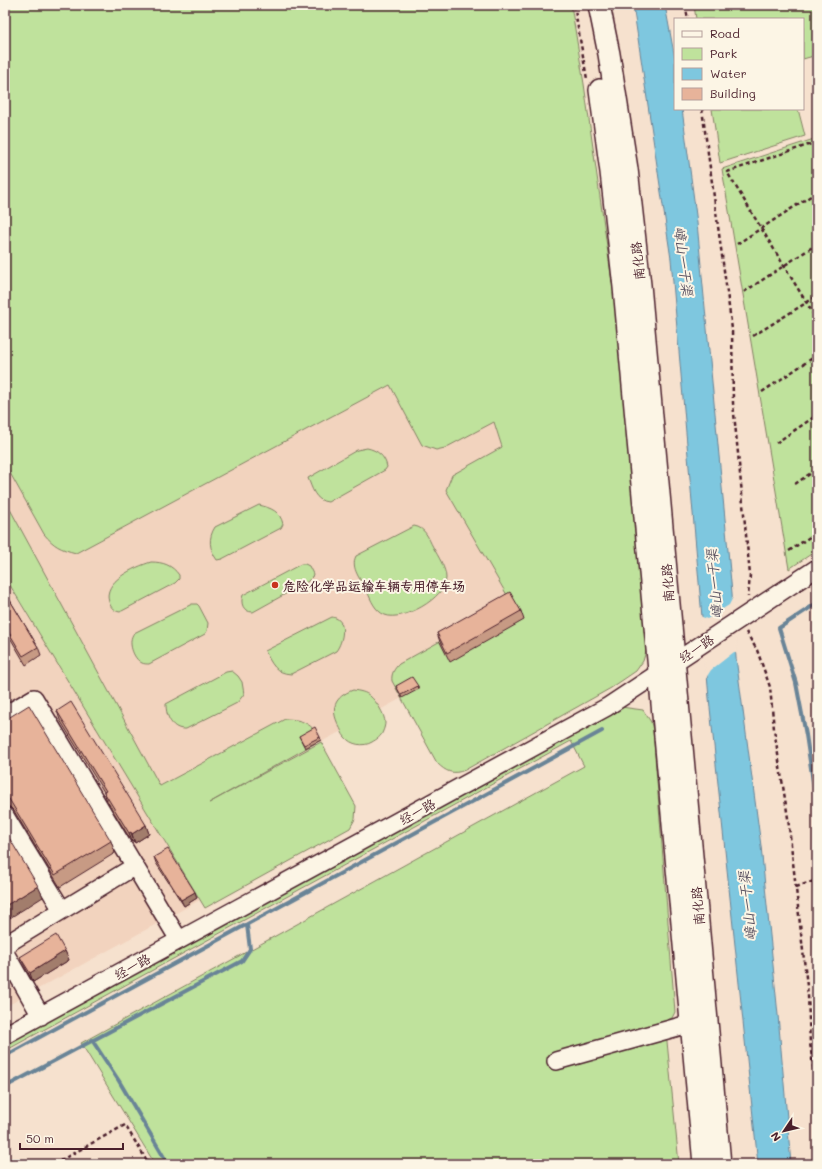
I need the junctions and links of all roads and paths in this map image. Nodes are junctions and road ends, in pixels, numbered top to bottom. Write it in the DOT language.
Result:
graph roads {
  1 [pos="584,5"];
  2 [pos="599,5"];
  3 [pos="685,5"];
  4 [pos="688,18"];
  5 [pos="702,110"];
  6 [pos="817,142"];
  7 [pos="817,192"];
  8 [pos="761,228"];
  9 [pos="737,244"];
  10 [pos="817,244"];
  11 [pos="784,266"];
  12 [pos="744,292"];
  13 [pos="817,296"];
  14 [pos="807,303"];
  15 [pos="817,320"];
  16 [pos="753,336"];
  17 [pos="817,355"];
  18 [pos="762,392"];
  19 [pos="817,415"];
  20 [pos="776,443"];
  21 [pos="817,469"];
  22 [pos="795,484"];
  23 [pos="817,532"];
  24 [pos="789,551"];
  25 [pos="817,568"];
  26 [pos="742,618"];
  27 [pos="667,668"];
  28 [pos="5,715"];
  29 [pos="5,816"];
  30 [pos="135,866"];
  31 [pos="817,880"];
  32 [pos="796,887"];
  33 [pos="62,910"];
  34 [pos="179,940"];
  35 [pos="5,944"];
  36 [pos="5,953"];
  37 [pos="41,1016"];
  38 [pos="692,1023"];
  39 [pos="5,1035"];
  40 [pos="556,1061"];
  41 [pos="817,1095"];
  42 [pos="54,1164"];
  43 [pos="149,1164"];
  44 [pos="704,1164"];
  45 [pos="720,1164"];
  1 -- 27 [label="main road, 南化路"];
  2 -- 27 [label="main road, 南化路"];
  3 -- 4 [label="path"];
  5 -- 26 [label="path"];
  6 -- 8 [label="path"];
  7 -- 8 [label="path"];
  8 -- 9 [label="path"];
  8 -- 11 [label="path"];
  10 -- 11 [label="path"];
  11 -- 12 [label="path"];
  11 -- 14 [label="path"];
  13 -- 14 [label="path"];
  14 -- 15 [label="path"];
  14 -- 16 [label="path"];
  17 -- 18 [label="path"];
  19 -- 20 [label="path"];
  21 -- 22 [label="path"];
  23 -- 24 [label="path"];
  25 -- 26 [label="street, 经一路"];
  26 -- 27 [label="street, 经一路"];
  26 -- 32 [label="path"];
  27 -- 34 [label="street, 经一路"];
  27 -- 38 [label="main road, 南化路"];
  27 -- 45 [label="main road, 南化路"];
  28 -- 30 [label="street"];
  29 -- 33 [label="street"];
  30 -- 33 [label="street"];
  30 -- 34 [label="street"];
  31 -- 32 [label="path"];
  32 -- 41 [label="path"];
  33 -- 35 [label="street"];
  34 -- 37 [label="street, 经一路"];
  36 -- 37 [label="street"];
  37 -- 39 [label="street, 经一路"];
  38 -- 40 [label="street"];
  38 -- 44 [label="main road, 南化路"];
  42 -- 43 [label="path"];
}
